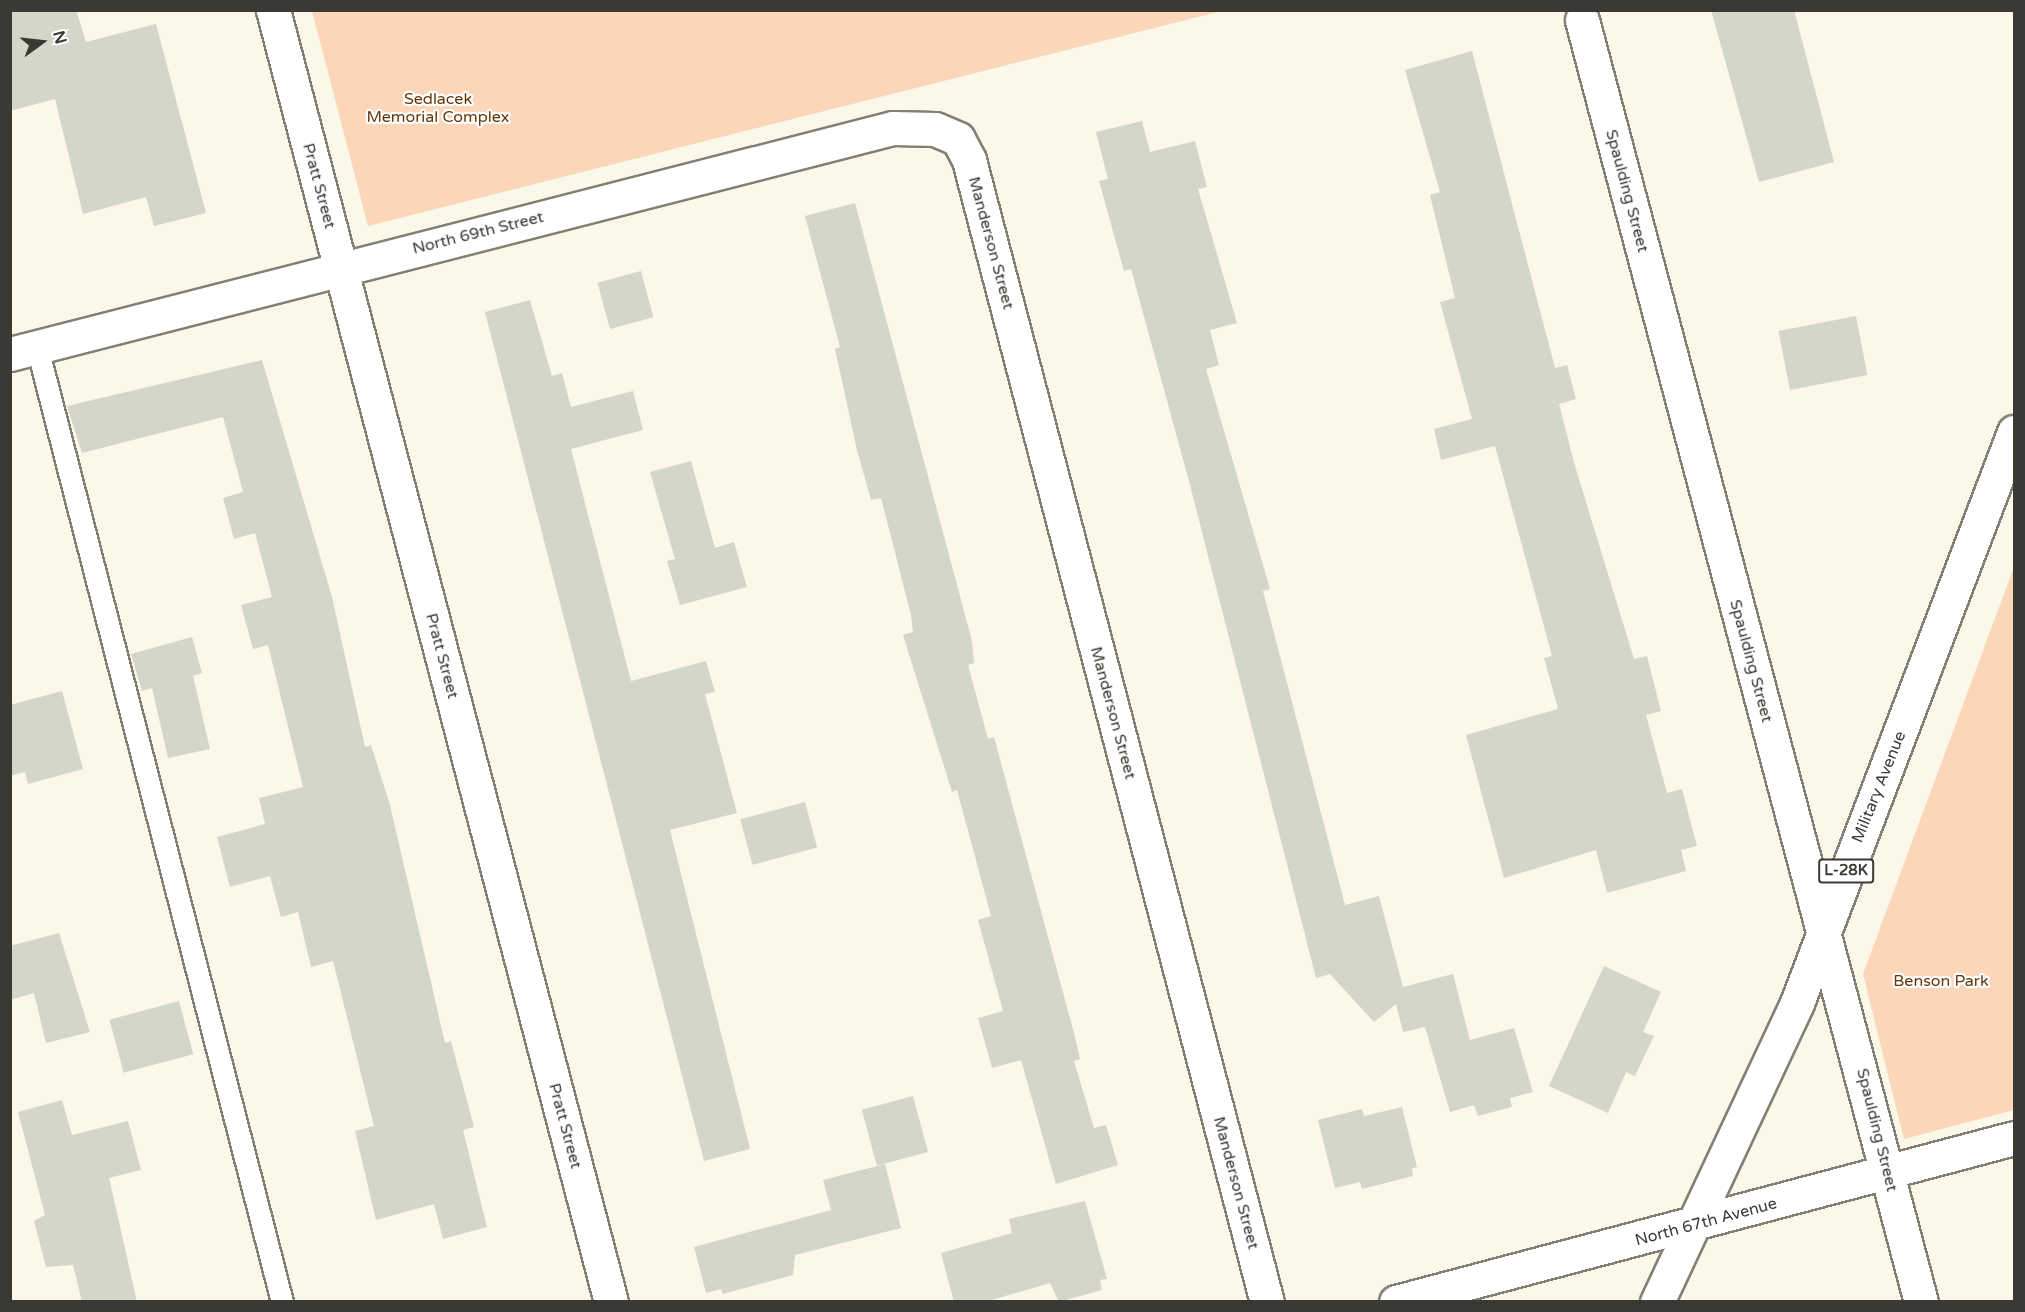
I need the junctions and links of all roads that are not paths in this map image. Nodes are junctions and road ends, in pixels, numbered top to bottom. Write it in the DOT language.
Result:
graph roads {
  1 [pos="273,10"];
  2 [pos="1582,20"];
  3 [pos="947,132"];
  4 [pos="340,268"];
  5 [pos="24,350"];
  6 [pos="2014,432"];
  7 [pos="1825,924"];
  8 [pos="2014,1137"];
  9 [pos="1887,1171"];
  10 [pos="1691,1227"];
  11 [pos="282,1302"];
  12 [pos="611,1302"];
  13 [pos="1267,1302"];
  14 [pos="1396,1302"];
  15 [pos="1658,1302"];
  16 [pos="1921,1302"];
  1 -- 4 [label="street, Pratt Street"];
  2 -- 7 [label="street, Spaulding Street"];
  3 -- 4 [label="street, North 69th Street"];
  3 -- 13 [label="street, Manderson Street"];
  4 -- 5 [label="street, North 69th Street"];
  4 -- 12 [label="street, Pratt Street"];
  5 -- 11 [label="lane"];
  6 -- 7 [label="street, Military Avenue / L-28K"];
  7 -- 9 [label="street, Spaulding Street"];
  7 -- 10 [label="street, Military Avenue / L-28K"];
  8 -- 9 [label="street, North 67th Avenue"];
  9 -- 10 [label="street, North 67th Avenue"];
  9 -- 16 [label="street, Spaulding Street"];
  10 -- 14 [label="street, North 67th Avenue"];
  10 -- 15 [label="street, Military Avenue / L-28K"];
}
